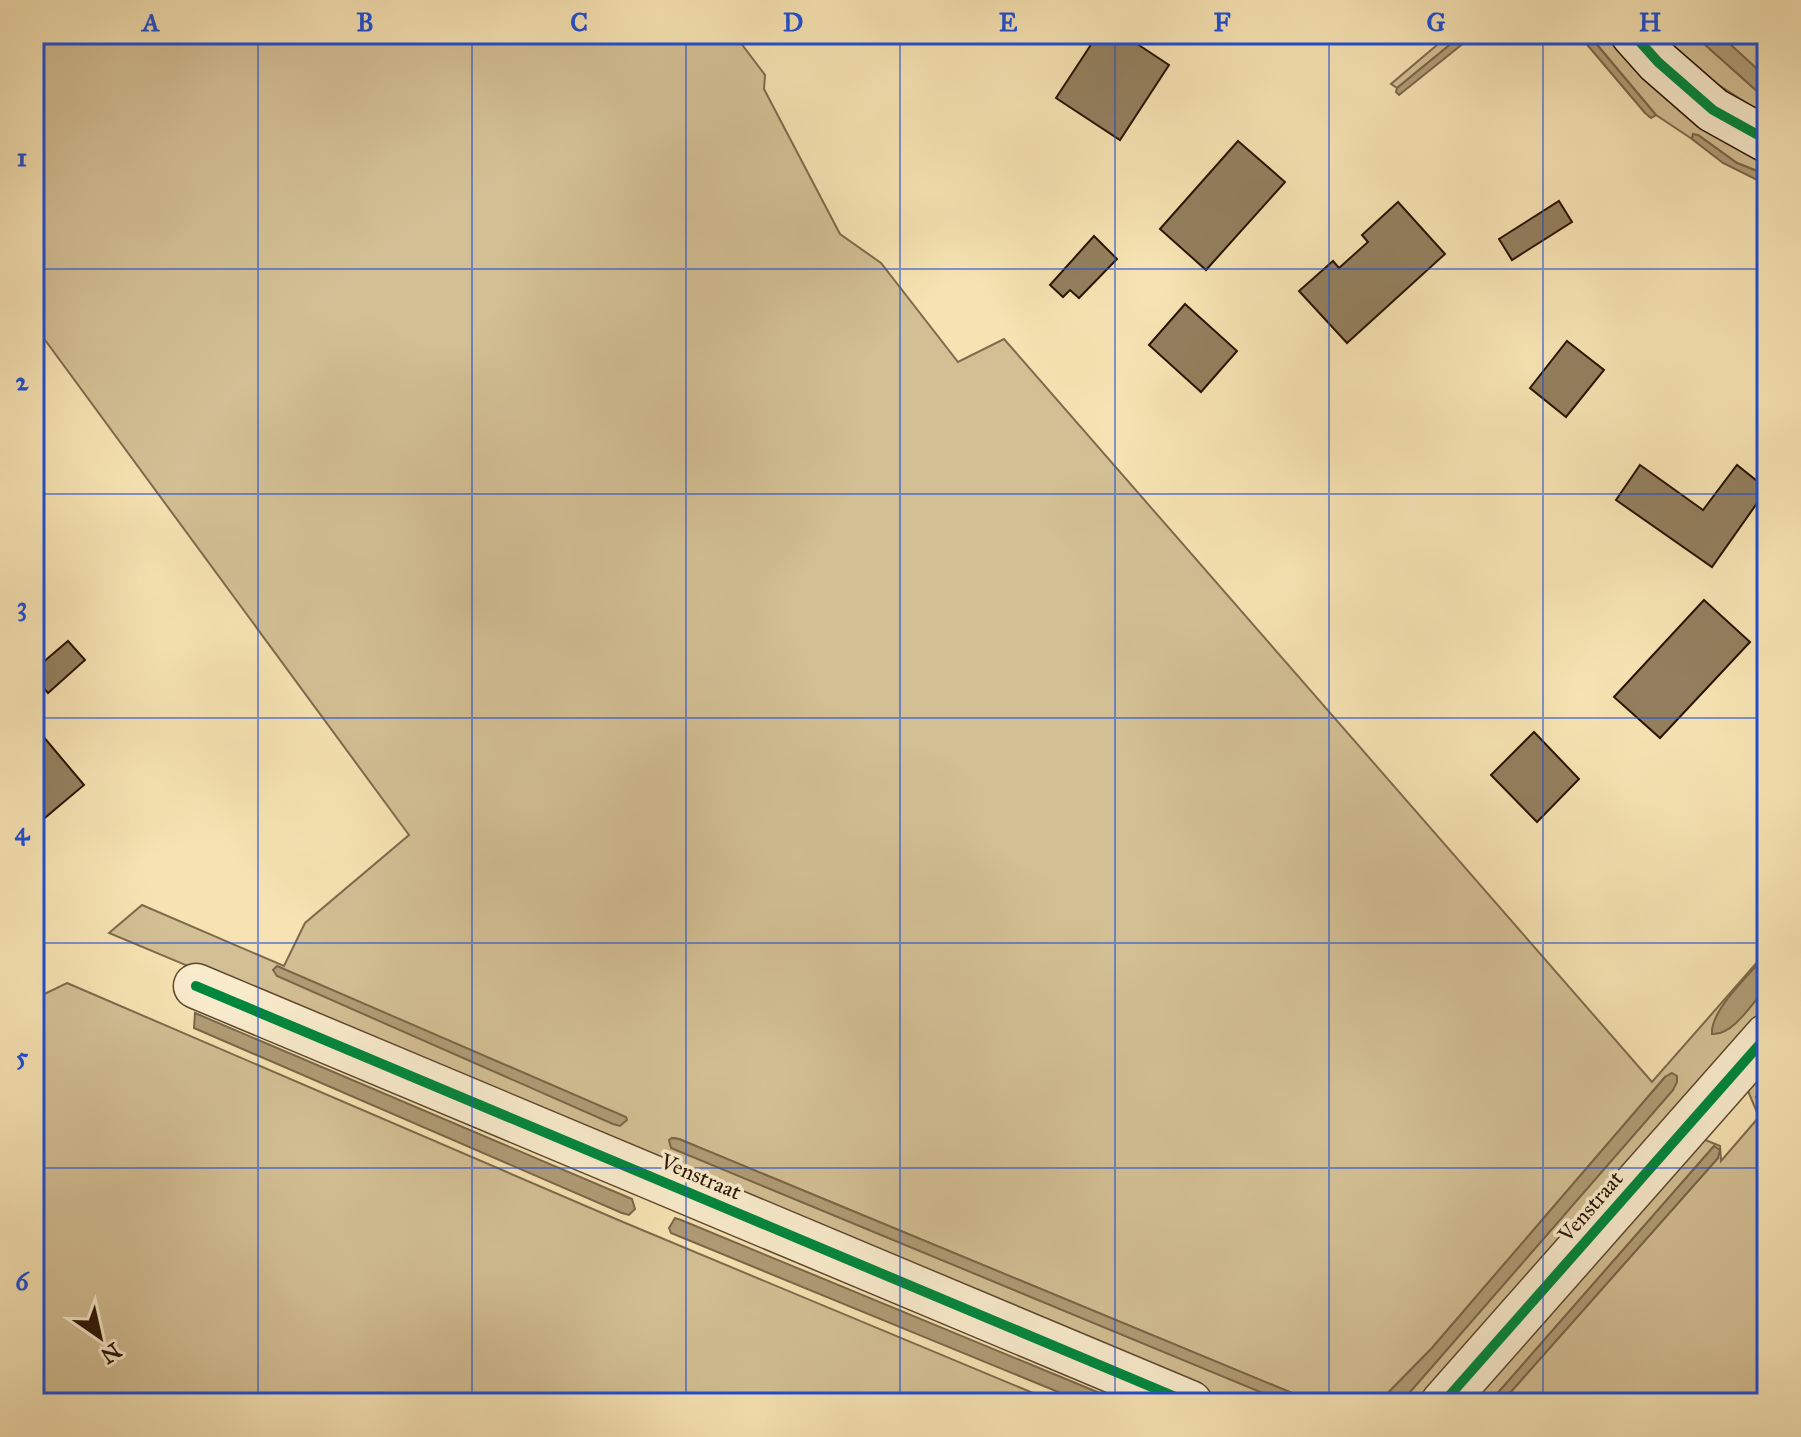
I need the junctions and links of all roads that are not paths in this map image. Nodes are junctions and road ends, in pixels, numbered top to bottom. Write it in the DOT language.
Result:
graph roads {
  1 [pos="1633,34"];
  2 [pos="1767,140"];
  3 [pos="196,986"];
  4 [pos="1767,1036"];
  5 [pos="1190,1403"];
  6 [pos="1443,1403"];
  1 -- 2 [label="street"];
  3 -- 5 [label="street, Venstraat"];
  4 -- 6 [label="street, Venstraat"];
}
